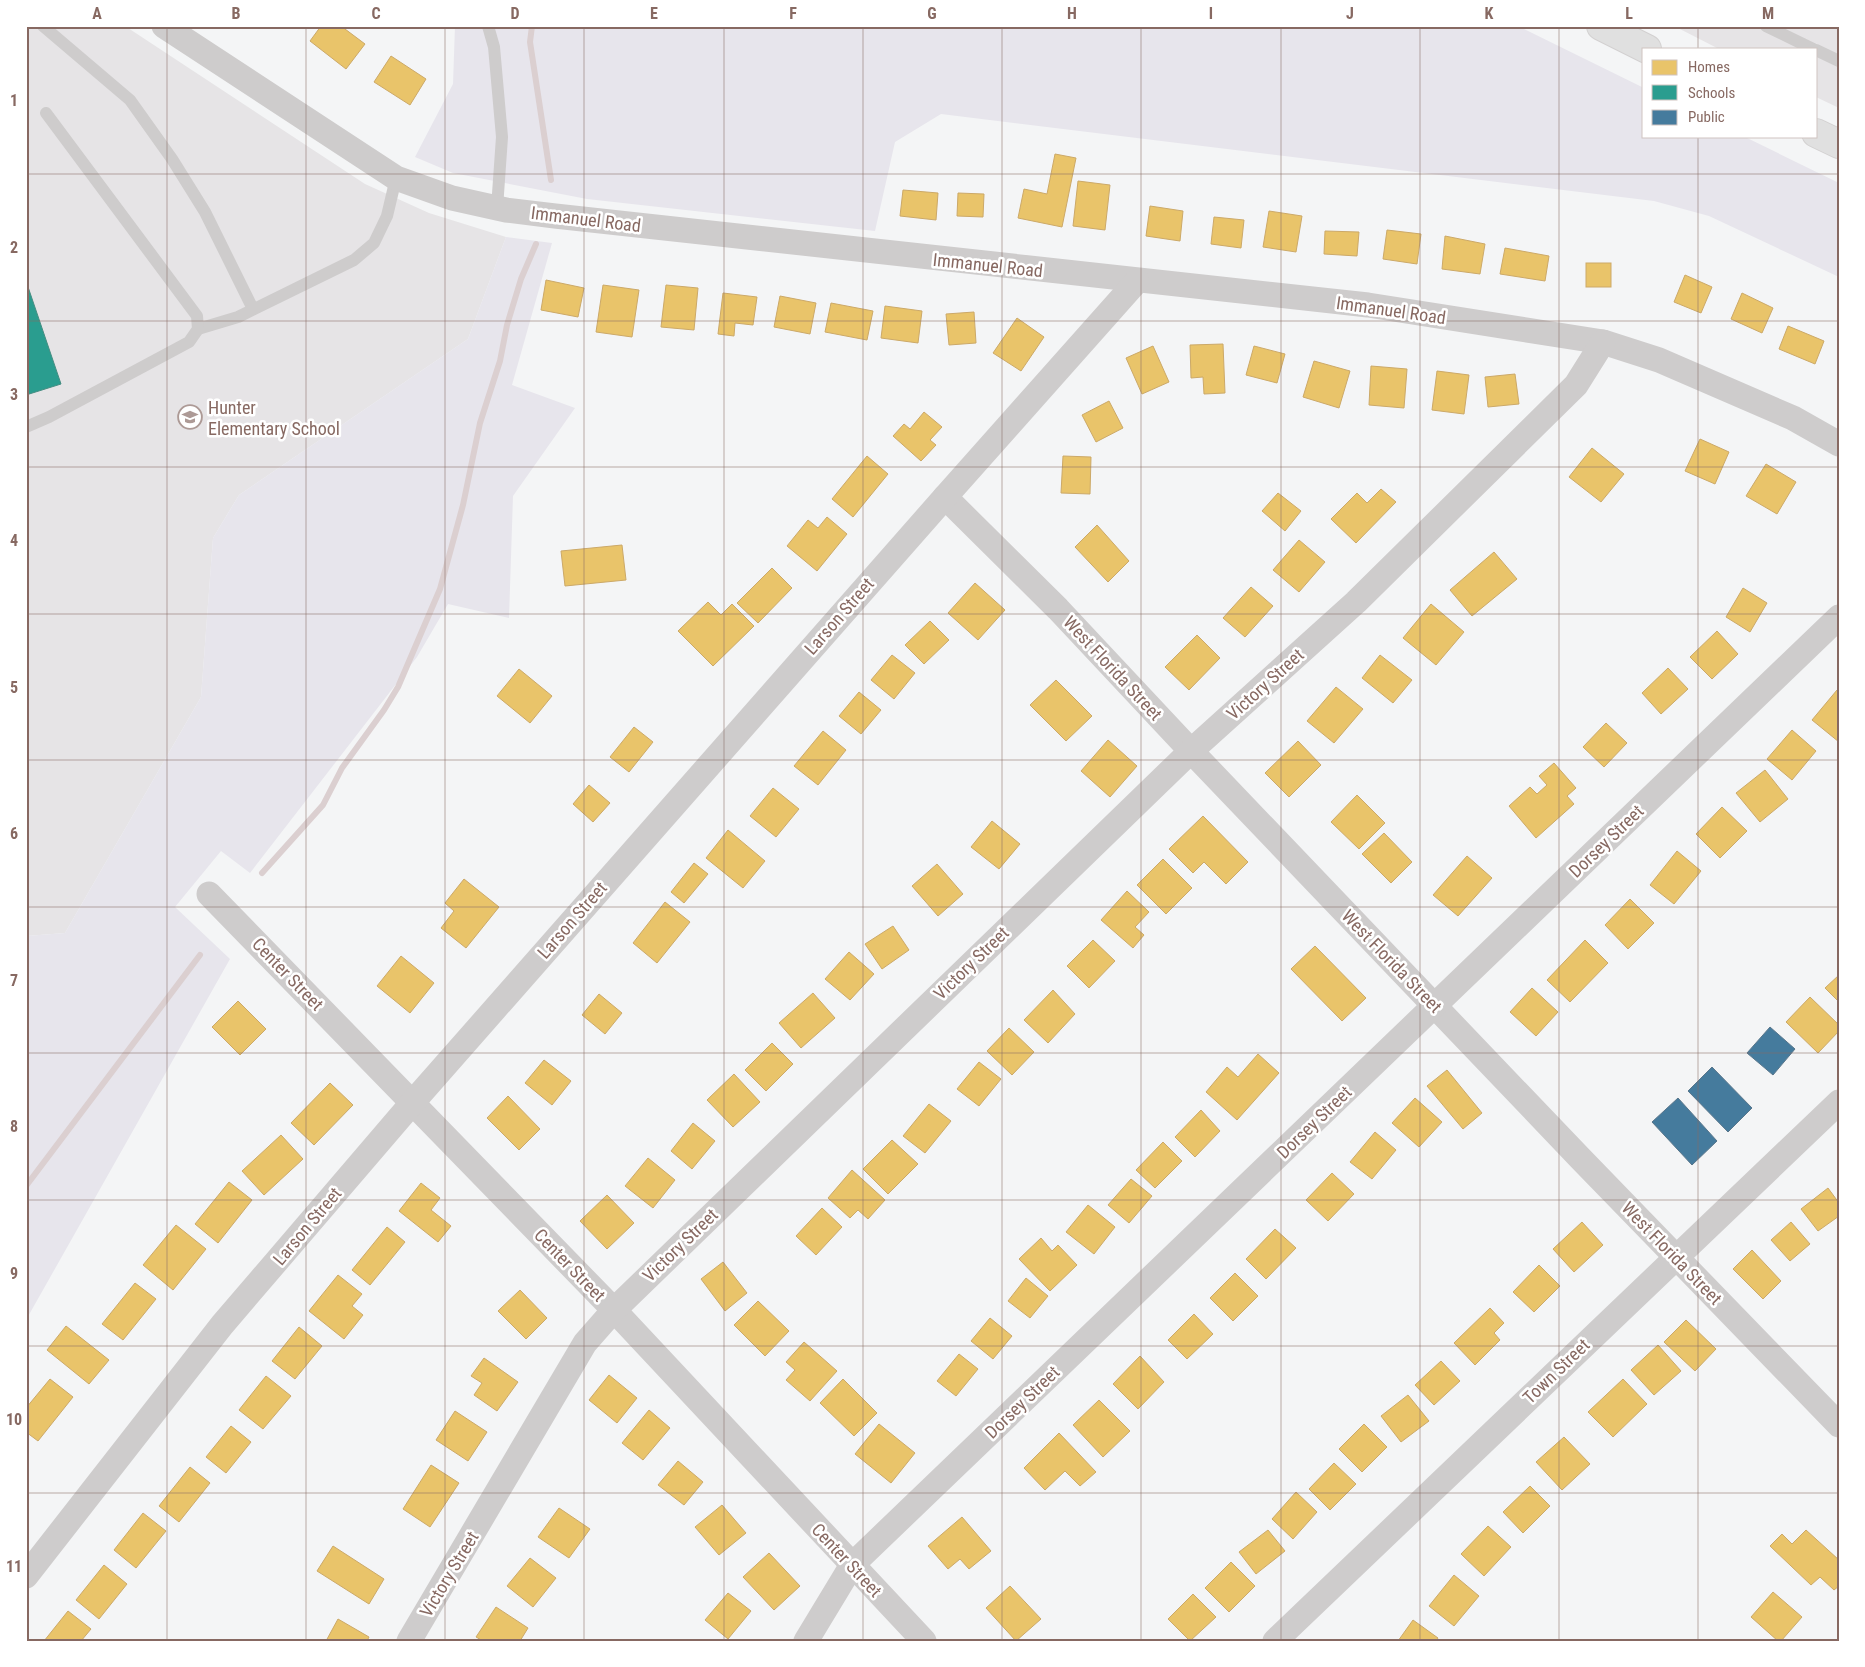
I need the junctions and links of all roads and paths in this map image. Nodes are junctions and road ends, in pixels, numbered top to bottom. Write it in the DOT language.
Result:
graph roads {
  1 [pos="43,26"];
  2 [pos="164,26"];
  3 [pos="488,26"];
  4 [pos="1601,26"];
  5 [pos="1766,26"];
  6 [pos="1645,48"];
  7 [pos="1813,48"];
  8 [pos="1818,50"];
  9 [pos="1839,61"];
  10 [pos="46,113"];
  11 [pos="1818,134"];
  12 [pos="1839,144"];
  13 [pos="396,178"];
  14 [pos="497,208"];
  15 [pos="1138,281"];
  16 [pos="254,310"];
  17 [pos="198,329"];
  18 [pos="1603,342"];
  19 [pos="26,427"];
  20 [pos="1839,444"];
  21 [pos="945,497"];
  22 [pos="1839,617"];
  23 [pos="1191,751"];
  24 [pos="210,894"];
  25 [pos="1436,1006"];
  26 [pos="412,1102"];
  27 [pos="1839,1102"];
  28 [pos="1676,1257"];
  29 [pos="614,1310"];
  30 [pos="1839,1425"];
  31 [pos="852,1565"];
  32 [pos="26,1576"];
  33 [pos="409,1641"];
  34 [pos="806,1641"];
  35 [pos="924,1641"];
  36 [pos="1275,1641"];
  1 -- 16 [label="lane"];
  2 -- 13 [label="street, Immanuel Road"];
  3 -- 14 [label="lane"];
  4 -- 6 [label="main road"];
  5 -- 7 [label="lane"];
  8 -- 9 [label="lane"];
  10 -- 17 [label="lane"];
  11 -- 12 [label="main road"];
  13 -- 14 [label="street, Immanuel Road"];
  13 -- 16 [label="lane"];
  14 -- 15 [label="street, Immanuel Road"];
  15 -- 18 [label="street, Immanuel Road"];
  15 -- 21 [label="street, Larson Street"];
  16 -- 17 [label="lane"];
  17 -- 19 [label="lane"];
  18 -- 20 [label="street, Immanuel Road"];
  18 -- 23 [label="street, Victory Street"];
  21 -- 23 [label="street, West Florida Street"];
  21 -- 26 [label="street, Larson Street"];
  22 -- 25 [label="street, Dorsey Street"];
  23 -- 25 [label="street, West Florida Street"];
  23 -- 29 [label="street, Victory Street"];
  24 -- 26 [label="street, Center Street"];
  25 -- 28 [label="street, West Florida Street"];
  25 -- 31 [label="street, Dorsey Street"];
  26 -- 29 [label="street, Center Street"];
  26 -- 32 [label="street, Larson Street"];
  27 -- 28 [label="street, Town Street"];
  28 -- 30 [label="street, West Florida Street"];
  28 -- 36 [label="street, Town Street"];
  29 -- 31 [label="street, Center Street"];
  29 -- 33 [label="street, Victory Street"];
  31 -- 34 [label="street, Dorsey Street"];
  31 -- 35 [label="street, Center Street"];
}
